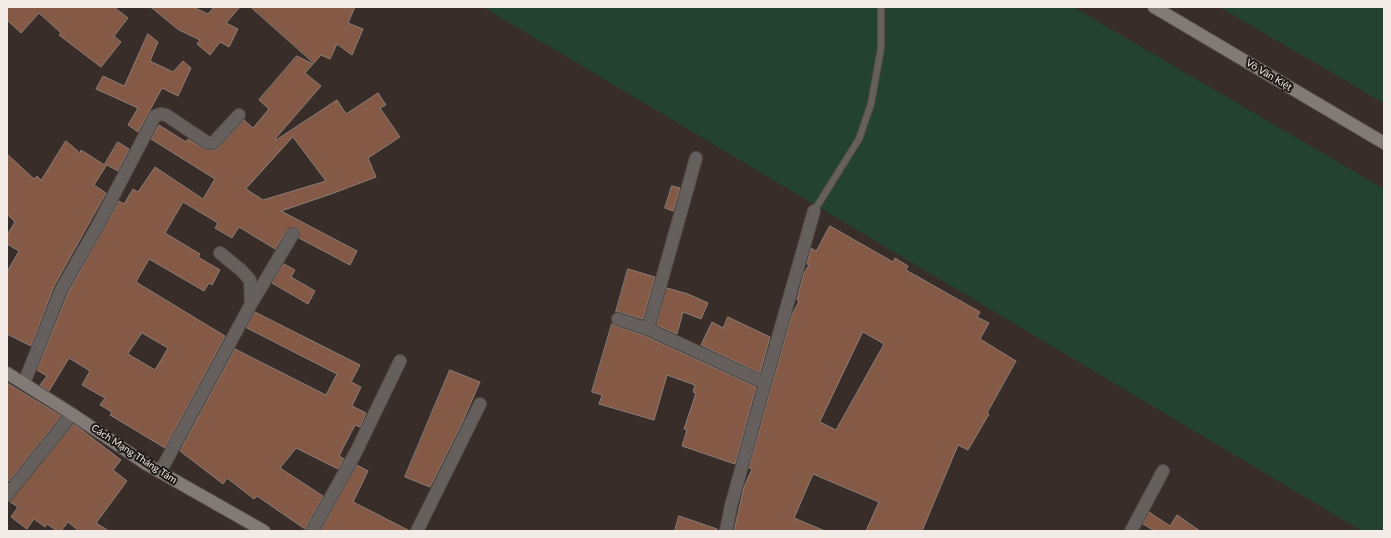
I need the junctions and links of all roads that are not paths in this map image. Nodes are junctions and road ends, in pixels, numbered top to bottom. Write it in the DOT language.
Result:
graph roads {
  1 [pos="881,7"];
  2 [pos="1154,7"];
  3 [pos="239,115"];
  4 [pos="1384,143"];
  5 [pos="696,158"];
  6 [pos="814,211"];
  7 [pos="293,234"];
  8 [pos="220,253"];
  9 [pos="251,304"];
  10 [pos="618,319"];
  11 [pos="648,329"];
  12 [pos="400,361"];
  13 [pos="7,373"];
  14 [pos="24,383"];
  15 [pos="765,383"];
  16 [pos="480,404"];
  17 [pos="72,414"];
  18 [pos="1163,471"];
  19 [pos="160,472"];
  20 [pos="7,495"];
  21 [pos="264,531"];
  22 [pos="312,531"];
  23 [pos="417,531"];
  24 [pos="726,531"];
  25 [pos="1131,531"];
  1 -- 6 [label="lane"];
  2 -- 4 [label="street, Võ Văn Kiệt"];
  3 -- 14 [label="street"];
  5 -- 11 [label="street"];
  6 -- 15 [label="street"];
  7 -- 9 [label="street"];
  8 -- 9 [label="street"];
  9 -- 19 [label="street"];
  10 -- 11 [label="street"];
  11 -- 15 [label="street"];
  12 -- 22 [label="street"];
  13 -- 14 [label="street, Cách Mạng Tháng Tám"];
  14 -- 17 [label="street, Cách Mạng Tháng Tám"];
  15 -- 24 [label="street"];
  16 -- 23 [label="street"];
  17 -- 19 [label="street, Cách Mạng Tháng Tám"];
  17 -- 20 [label="street"];
  18 -- 25 [label="street"];
  19 -- 21 [label="street, Cách Mạng Tháng Tám"];
}
